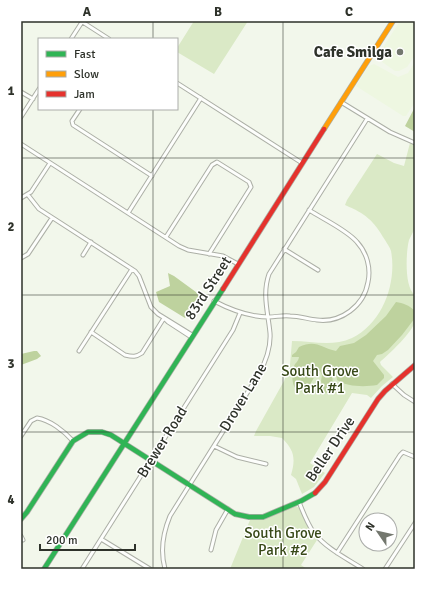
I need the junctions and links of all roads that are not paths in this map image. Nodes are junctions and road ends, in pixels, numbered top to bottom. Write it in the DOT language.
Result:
graph roads {
  1 [pos="82,21"];
  2 [pos="393,21"];
  3 [pos="72,38"];
  4 [pos="108,38"];
  5 [pos="178,83"];
  6 [pos="38,91"];
  7 [pos="21,92"];
  8 [pos="201,98"];
  9 [pos="33,99"];
  10 [pos="341,102"];
  11 [pos="79,110"];
  12 [pos="21,117"];
  13 [pos="367,119"];
  14 [pos="415,143"];
  15 [pos="21,144"];
  16 [pos="50,163"];
  17 [pos="302,163"];
  18 [pos="152,176"];
  19 [pos="28,195"];
  20 [pos="21,198"];
  21 [pos="309,210"];
  22 [pos="128,213"];
  23 [pos="52,218"];
  24 [pos="166,238"];
  25 [pos="91,242"];
  26 [pos="284,249"];
  27 [pos="83,254"];
  28 [pos="209,254"];
  29 [pos="21,258"];
  30 [pos="238,264"];
  31 [pos="132,269"];
  32 [pos="318,270"];
  33 [pos="214,301"];
  34 [pos="240,313"];
  35 [pos="268,317"];
  36 [pos="164,318"];
  37 [pos="91,332"];
  38 [pos="192,336"];
  39 [pos="79,351"];
  40 [pos="415,365"];
  41 [pos="392,384"];
  42 [pos="415,402"];
  43 [pos="21,436"];
  44 [pos="73,441"];
  45 [pos="124,444"];
  46 [pos="214,446"];
  47 [pos="415,458"];
  48 [pos="151,460"];
  49 [pos="266,464"];
  50 [pos="189,485"];
  51 [pos="298,502"];
  52 [pos="228,509"];
  53 [pos="21,519"];
  54 [pos="415,523"];
  55 [pos="101,539"];
  56 [pos="211,550"];
  57 [pos="337,553"];
  58 [pos="165,568"];
  59 [pos="44,569"];
  60 [pos="82,569"];
  61 [pos="150,569"];
  62 [pos="160,569"];
  63 [pos="362,569"];
  64 [pos="385,569"];
  1 -- 3 [label="street"];
  1 -- 4 [label="street"];
  2 -- 10 [label="main road, 83rd Street"];
  5 -- 8 [label="street"];
  6 -- 9 [label="street"];
  7 -- 9 [label="street"];
  8 -- 17 [label="street"];
  8 -- 18 [label="street"];
  9 -- 12 [label="street"];
  10 -- 13 [label="street"];
  10 -- 17 [label="main road, 83rd Street"];
  11 -- 18 [label="street"];
  13 -- 14 [label="street"];
  13 -- 21 [label="street, Drover Lane"];
  15 -- 16 [label="street"];
  16 -- 19 [label="street"];
  16 -- 22 [label="street"];
  17 -- 30 [label="main road, 83rd Street"];
  18 -- 22 [label="street"];
  19 -- 20 [label="street"];
  19 -- 23 [label="street"];
  21 -- 26 [label="street, Drover Lane"];
  21 -- 35 [label="street"];
  22 -- 24 [label="street"];
  23 -- 25 [label="street"];
  23 -- 29 [label="street"];
  24 -- 28 [label="street"];
  24 -- 28 [label="street"];
  25 -- 27 [label="street"];
  25 -- 31 [label="street"];
  26 -- 32 [label="street"];
  26 -- 35 [label="street, Drover Lane"];
  28 -- 30 [label="street"];
  30 -- 33 [label="main road, 83rd Street"];
  31 -- 36 [label="street"];
  31 -- 37 [label="street"];
  33 -- 34 [label="street"];
  33 -- 38 [label="main road, 83rd Street"];
  34 -- 35 [label="street"];
  34 -- 48 [label="street, Brewer Road"];
  35 -- 46 [label="street, Drover Lane"];
  36 -- 37 [label="street"];
  36 -- 38 [label="street"];
  37 -- 39 [label="street"];
  38 -- 45 [label="main road, 83rd Street"];
  40 -- 41 [label="main road, Beller Drive"];
  41 -- 42 [label="street"];
  41 -- 51 [label="main road, Beller Drive"];
  43 -- 44 [label="street"];
  44 -- 45 [label="main road, Beller Drive"];
  44 -- 53 [label="main road"];
  45 -- 48 [label="main road, Beller Drive"];
  45 -- 59 [label="main road, 83rd Street"];
  46 -- 49 [label="street"];
  46 -- 50 [label="street, Drover Lane"];
  47 -- 57 [label="street"];
  48 -- 50 [label="main road, Beller Drive"];
  48 -- 55 [label="street, Brewer Road"];
  50 -- 52 [label="main road, Beller Drive"];
  50 -- 58 [label="street, Drover Lane"];
  51 -- 52 [label="main road, Beller Drive"];
  51 -- 57 [label="street"];
  52 -- 56 [label="street"];
  54 -- 64 [label="street"];
  55 -- 60 [label="street, Brewer Road"];
  55 -- 61 [label="street"];
  57 -- 63 [label="street"];
  58 -- 62 [label="street"];
}
